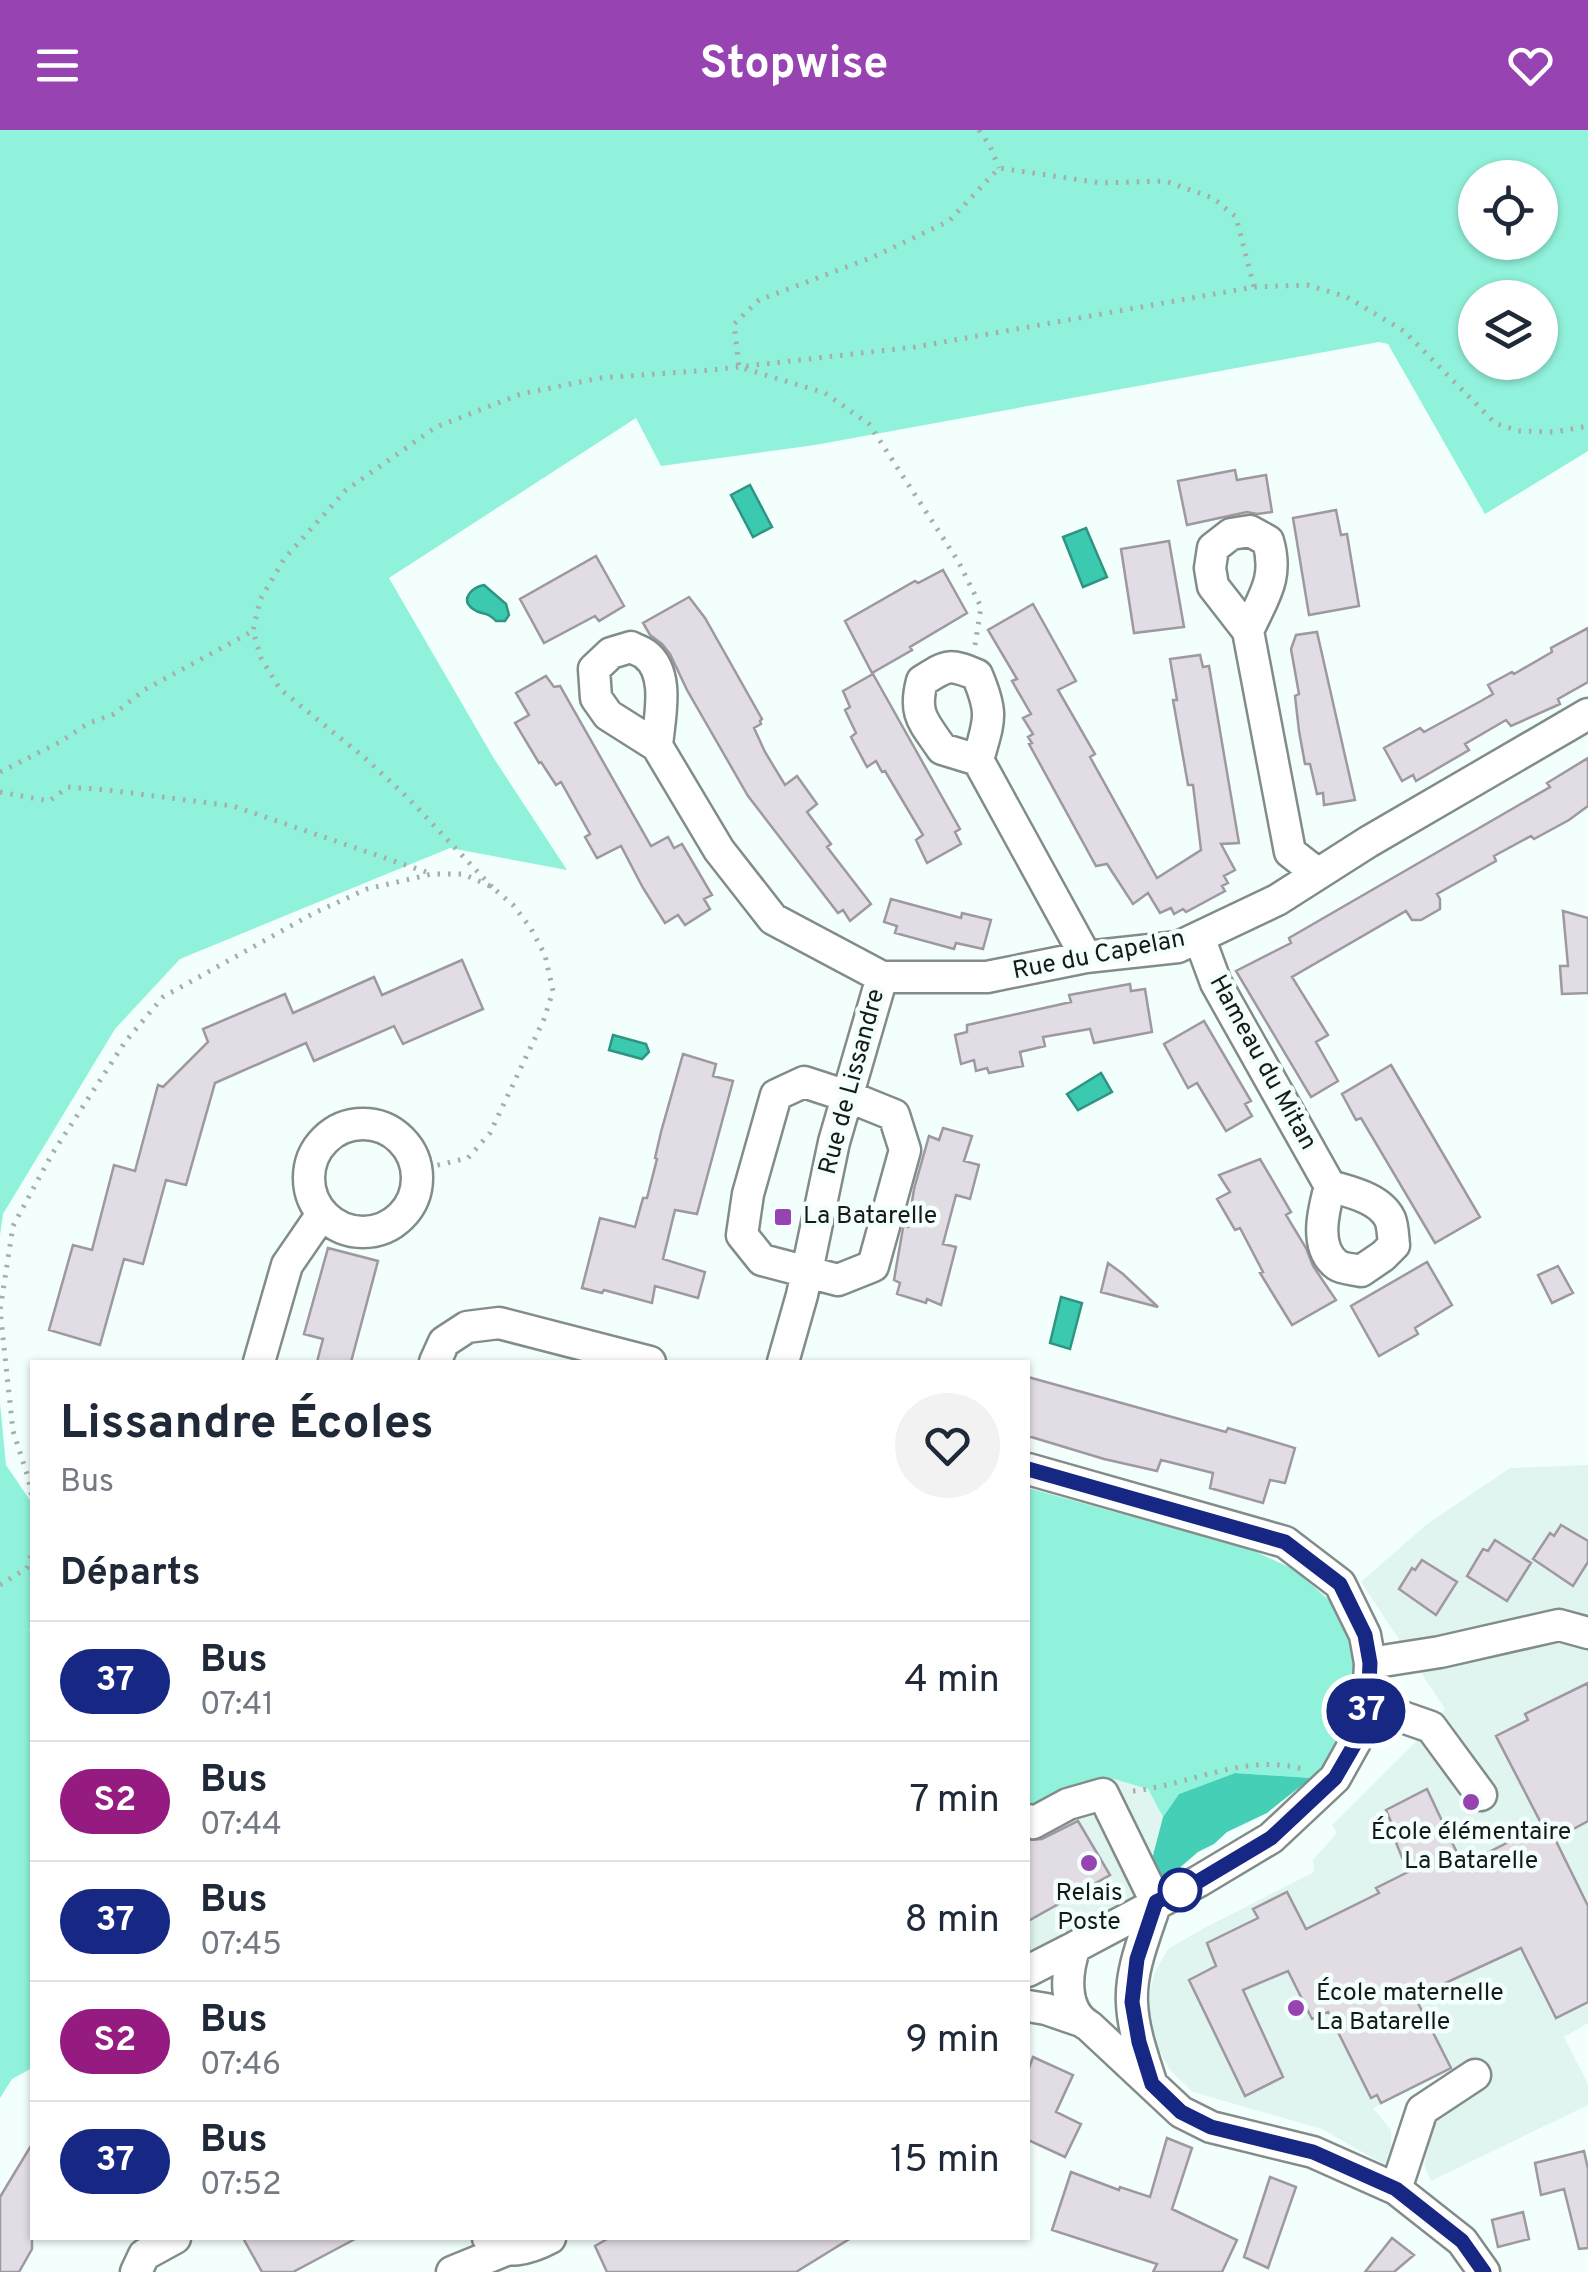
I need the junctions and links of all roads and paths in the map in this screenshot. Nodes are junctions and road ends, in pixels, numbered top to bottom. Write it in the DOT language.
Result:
graph roads {
  1 [pos="980,130"];
  2 [pos="999,168"];
  3 [pos="1254,287"];
  4 [pos="740,367"];
  5 [pos="1588,426"];
  6 [pos="253,631"];
  7 [pos="1248,631"];
  8 [pos="971,673"];
  9 [pos="1588,714"];
  10 [pos="657,746"];
  11 [pos="978,760"];
  12 [pos="0,772"];
  13 [pos="0,792"];
  14 [pos="432,874"];
  15 [pos="1318,874"];
  16 [pos="492,887"];
  17 [pos="1199,937"];
  18 [pos="1086,957"];
  19 [pos="882,977"];
  20 [pos="847,1096"];
  21 [pos="417,1170"];
  22 [pos="1330,1186"];
  23 [pos="322,1214"];
  24 [pos="806,1272"];
  25 [pos="260,1360"];
  26 [pos="436,1360"];
  27 [pos="642,1360"];
  28 [pos="784,1360"];
  29 [pos="1030,1470"];
  30 [pos="30,1476"];
  31 [pos="30,1558"];
  32 [pos="0,1585"];
  33 [pos="1588,1632"];
  34 [pos="1370,1663"];
  35 [pos="1368,1705"];
  36 [pos="1335,1778"];
  37 [pos="1103,1794"];
  38 [pos="1481,1795"];
  39 [pos="1030,1821"];
  40 [pos="1156,1902"];
  41 [pos="1083,1943"];
  42 [pos="1137,1959"];
  43 [pos="1030,1970"];
  44 [pos="1132,2002"];
  45 [pos="1030,2006"];
  46 [pos="1084,2023"];
  47 [pos="1475,2075"];
  48 [pos="1152,2084"];
  49 [pos="1396,2189"];
  50 [pos="171,2240"];
  51 [pos="546,2240"];
  52 [pos="497,2244"];
  53 [pos="136,2272"];
  54 [pos="452,2272"];
  55 [pos="1484,2272"];
  1 -- 2 [label="path"];
  2 -- 3 [label="path"];
  2 -- 4 [label="path"];
  3 -- 4 [label="path"];
  3 -- 5 [label="path"];
  4 -- 6 [label="path"];
  4 -- 8 [label="path"];
  6 -- 12 [label="path"];
  6 -- 16 [label="path"];
  7 -- 15 [label="street"];
  8 -- 11 [label="street"];
  8 -- 11 [label="street"];
  9 -- 15 [label="street, Rue du Capelan"];
  10 -- 19 [label="street, Rue du Capelan"];
  11 -- 18 [label="street"];
  13 -- 14 [label="path"];
  14 -- 16 [label="path"];
  14 -- 30 [label="path"];
  15 -- 17 [label="street, Rue du Capelan"];
  16 -- 21 [label="path"];
  17 -- 18 [label="street, Rue du Capelan"];
  17 -- 22 [label="street, Hameau du Mitan"];
  18 -- 19 [label="street, Rue du Capelan"];
  19 -- 20 [label="street, Rue de Lissandre"];
  20 -- 24 [label="street, Rue de Lissandre"];
  20 -- 24 [label="street"];
  20 -- 24 [label="street"];
  21 -- 23 [label="street"];
  21 -- 23 [label="street"];
  23 -- 25 [label="street"];
  24 -- 28 [label="street, Rue de Lissandre"];
  26 -- 27 [label="street"];
  29 -- 34 [label="street"];
  31 -- 32 [label="path"];
  33 -- 34 [label="street"];
  34 -- 35 [label="street"];
  35 -- 36 [label="street"];
  35 -- 38 [label="street"];
  36 -- 37 [label="path"];
  36 -- 40 [label="street"];
  37 -- 39 [label="street"];
  37 -- 40 [label="street"];
  40 -- 41 [label="street"];
  40 -- 42 [label="street"];
  41 -- 42 [label="street"];
  41 -- 43 [label="street"];
  41 -- 46 [label="street"];
  42 -- 44 [label="street"];
  44 -- 46 [label="street"];
  44 -- 48 [label="street"];
  45 -- 46 [label="street"];
  46 -- 48 [label="street"];
  47 -- 49 [label="street"];
  48 -- 49 [label="street"];
  49 -- 55 [label="street"];
  50 -- 53 [label="street"];
  51 -- 52 [label="street"];
  52 -- 54 [label="street"];
}
